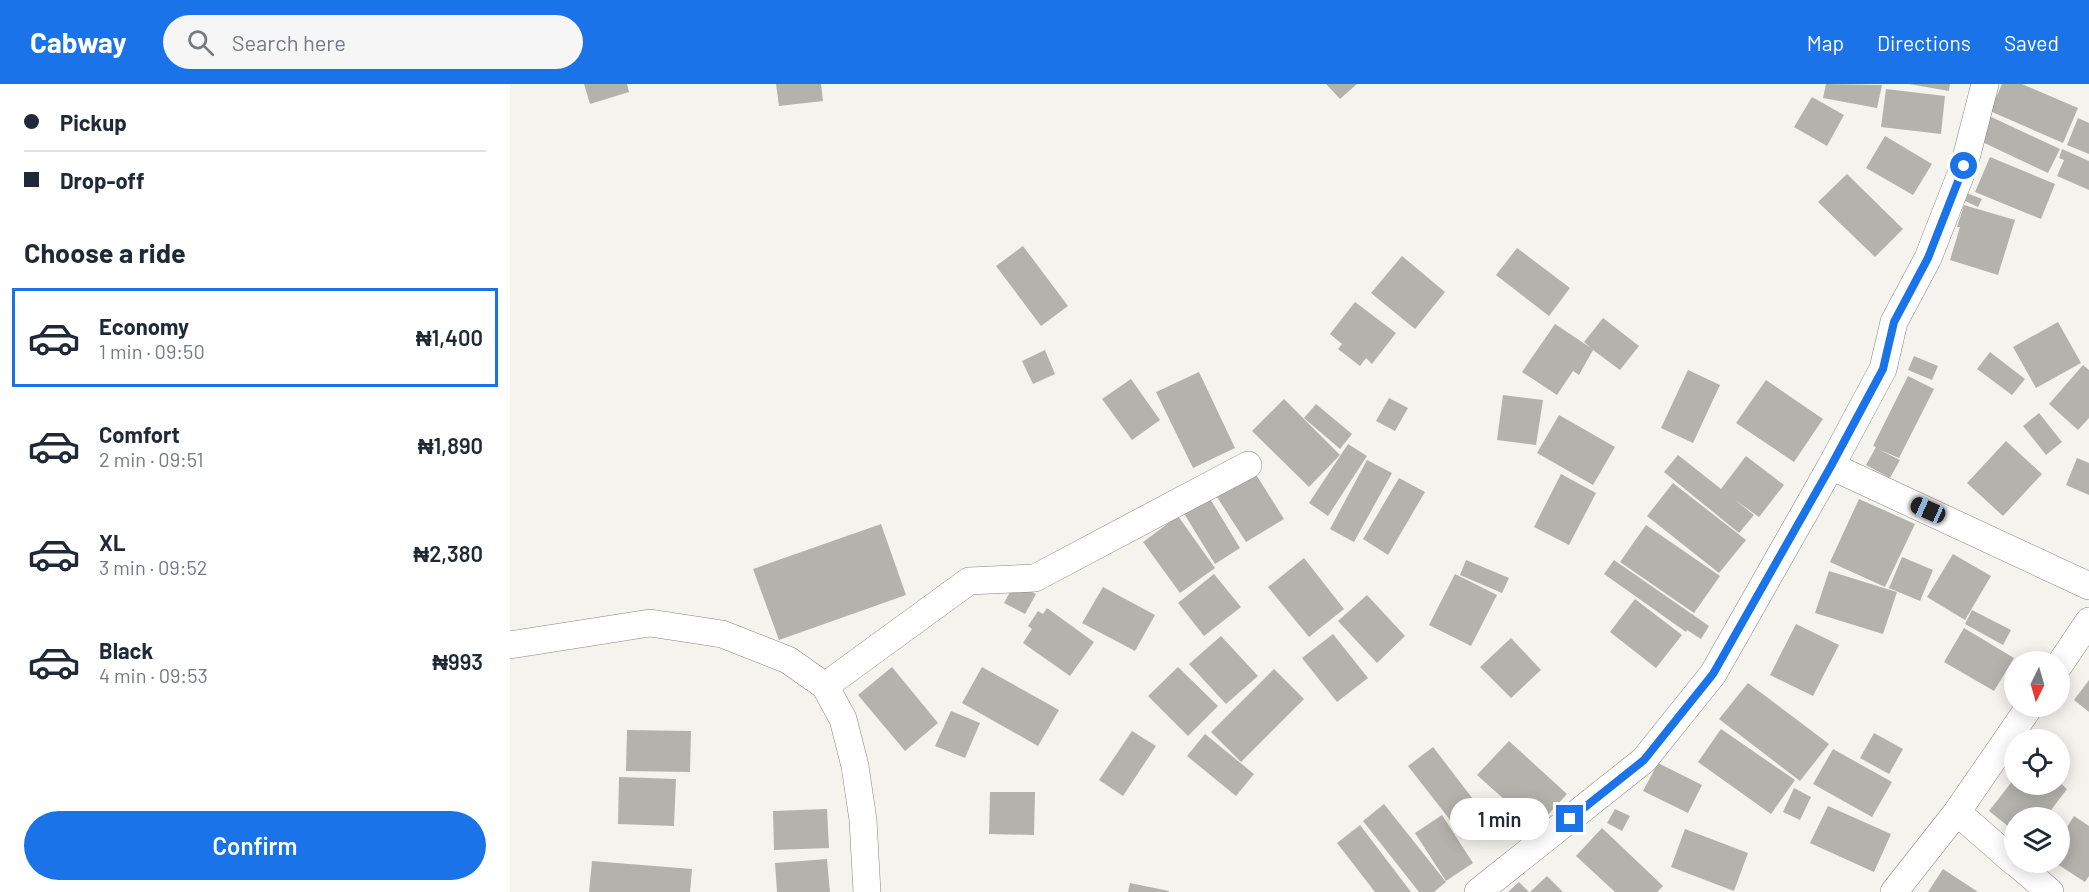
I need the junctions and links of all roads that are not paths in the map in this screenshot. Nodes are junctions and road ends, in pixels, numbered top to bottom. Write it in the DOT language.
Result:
graph roads {
  1 [pos="1986,84"];
  2 [pos="1248,465"];
  3 [pos="1831,466"];
  4 [pos="2089,586"];
  5 [pos="2089,621"];
  6 [pos="510,645"];
  7 [pos="2069,651"];
  8 [pos="825,686"];
  9 [pos="2022,717"];
  10 [pos="1957,812"];
  11 [pos="2004,853"];
  12 [pos="2028,873"];
  13 [pos="867,892"];
  14 [pos="1478,892"];
  15 [pos="1894,892"];
  16 [pos="2050,892"];
  1 -- 3 [label="street"];
  2 -- 8 [label="street"];
  3 -- 4 [label="street"];
  3 -- 14 [label="street"];
  5 -- 7 [label="street"];
  6 -- 8 [label="street"];
  8 -- 13 [label="street"];
  9 -- 10 [label="street"];
  10 -- 11 [label="street"];
  10 -- 15 [label="street"];
  12 -- 16 [label="street"];
}
